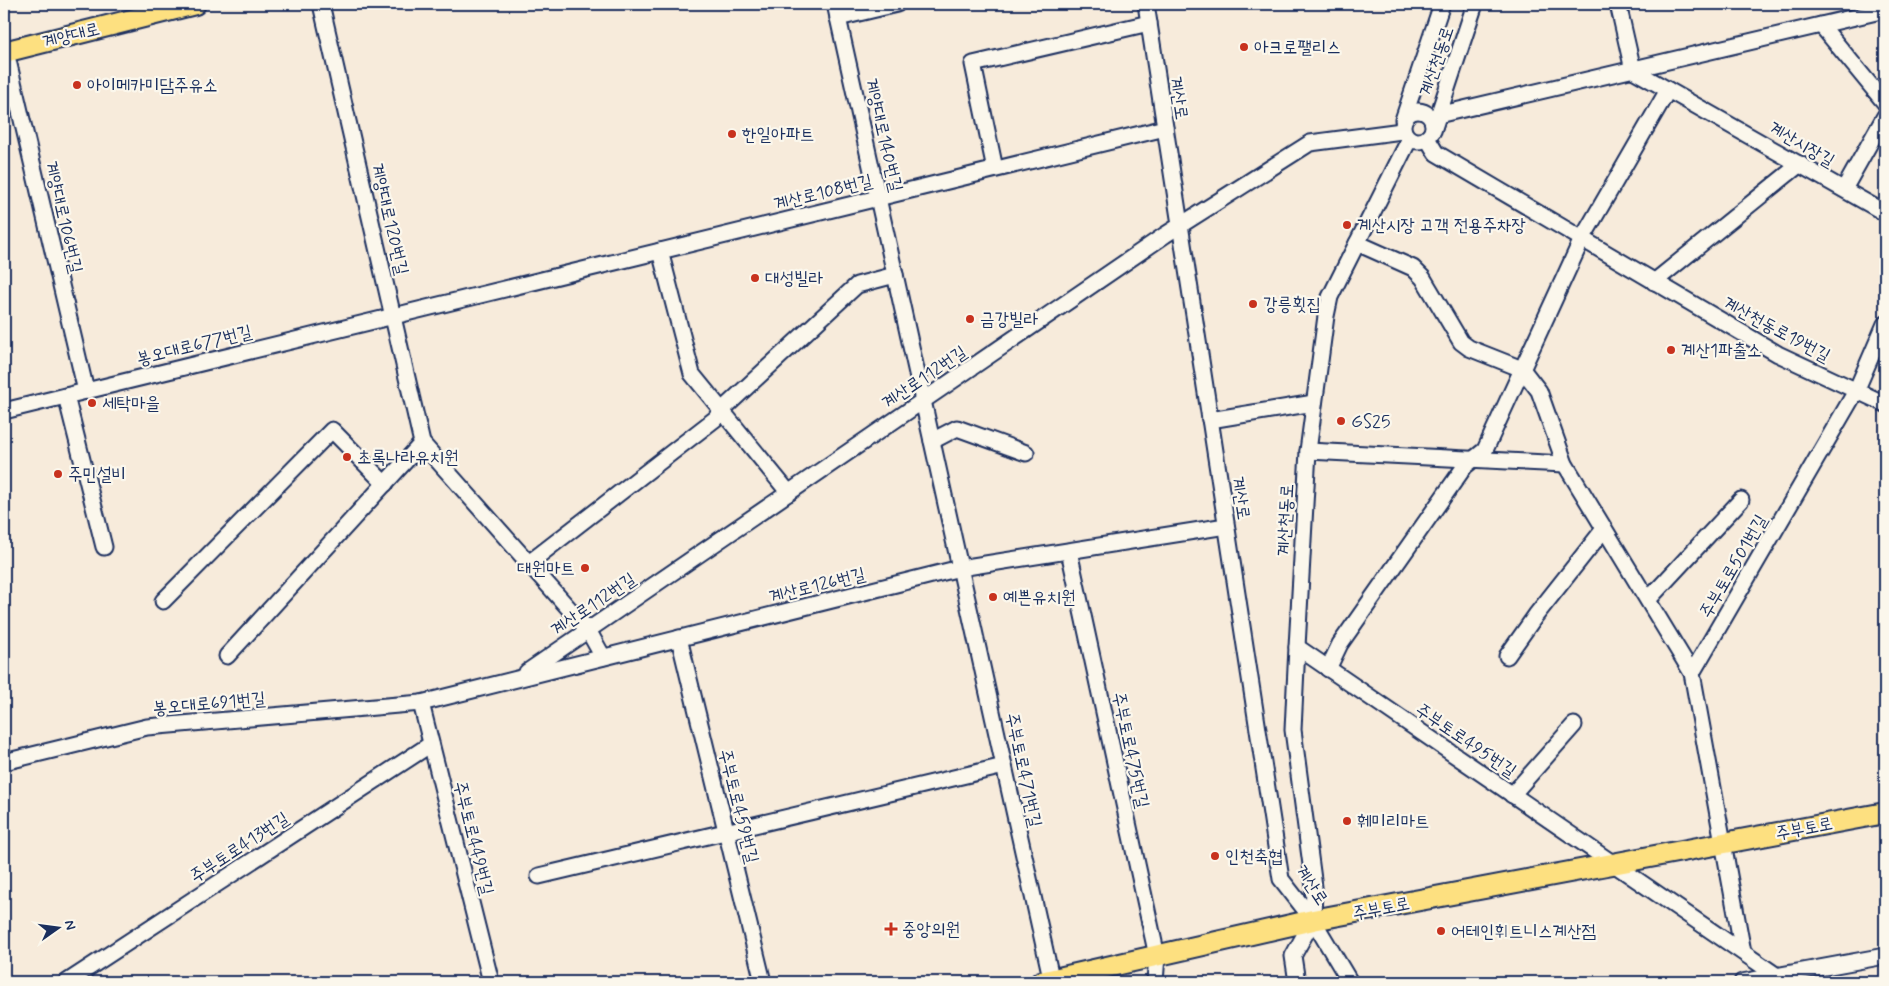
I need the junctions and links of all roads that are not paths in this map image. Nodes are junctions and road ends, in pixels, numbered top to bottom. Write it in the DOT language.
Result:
graph roads {
  1 [pos="196,4"];
  2 [pos="321,4"];
  3 [pos="898,4"];
  4 [pos="1146,4"];
  5 [pos="1442,4"];
  6 [pos="1476,4"];
  7 [pos="1618,4"];
  8 [pos="1885,10"];
  9 [pos="837,11"];
  10 [pos="1148,23"];
  11 [pos="1821,25"];
  12 [pos="5,52"];
  13 [pos="1633,70"];
  14 [pos="1668,90"];
  15 [pos="1885,103"];
  16 [pos="1438,115"];
  17 [pos="1885,116"];
  18 [pos="1165,128"];
  19 [pos="1405,130"];
  20 [pos="1430,135"];
  21 [pos="1800,164"];
  22 [pos="995,169"];
  23 [pos="1844,189"];
  24 [pos="878,198"];
  25 [pos="1885,213"];
  26 [pos="1180,225"];
  27 [pos="1582,239"];
  28 [pos="1357,244"];
  29 [pos="660,251"];
  30 [pos="895,275"];
  31 [pos="1654,282"];
  32 [pos="393,316"];
  33 [pos="1885,324"];
  34 [pos="1522,369"];
  35 [pos="86,391"];
  36 [pos="1856,391"];
  37 [pos="66,396"];
  38 [pos="923,401"];
  39 [pos="1314,403"];
  40 [pos="1885,404"];
  41 [pos="722,410"];
  42 [pos="4,411"];
  43 [pos="1210,420"];
  44 [pos="932,441"];
  45 [pos="422,443"];
  46 [pos="1308,451"];
  47 [pos="1026,454"];
  48 [pos="1472,459"];
  49 [pos="1565,464"];
  50 [pos="385,484"];
  51 [pos="789,493"];
  52 [pos="1741,500"];
  53 [pos="1226,526"];
  54 [pos="1604,529"];
  55 [pos="104,547"];
  56 [pos="1069,551"];
  57 [pos="529,564"];
  58 [pos="960,568"];
  59 [pos="1648,600"];
  60 [pos="163,601"];
  61 [pos="588,630"];
  62 [pos="679,638"];
  63 [pos="1297,647"];
  64 [pos="227,656"];
  65 [pos="1507,656"];
  66 [pos="603,657"];
  67 [pos="1328,668"];
  68 [pos="1692,673"];
  69 [pos="518,678"];
  70 [pos="421,702"];
  71 [pos="1574,726"];
  72 [pos="431,744"];
  73 [pos="4,762"];
  74 [pos="1004,766"];
  75 [pos="1512,795"];
  76 [pos="1885,813"];
  77 [pos="726,831"];
  78 [pos="1723,844"];
  79 [pos="1614,864"];
  80 [pos="539,876"];
  81 [pos="1313,920"];
  82 [pos="1743,952"];
  83 [pos="1157,956"];
  84 [pos="1885,956"];
  85 [pos="1781,979"];
  86 [pos="1048,981"];
  87 [pos="66,982"];
  88 [pos="491,982"];
  89 [pos="763,982"];
  90 [pos="1155,982"];
  91 [pos="1297,982"];
  92 [pos="1350,982"];
  93 [pos="1742,982"];
  1 -- 12 [label="main road, 계양대로"];
  2 -- 32 [label="street, 계양대로120번길"];
  3 -- 9 [label="street"];
  4 -- 10 [label="street, 계산로"];
  5 -- 19 [label="street, 계산천동로"];
  6 -- 16 [label="street, 계산천동로"];
  7 -- 13 [label="street"];
  8 -- 11 [label="street"];
  9 -- 24 [label="street, 계양대로140번길"];
  10 -- 18 [label="street, 계산로"];
  10 -- 22 [label="street"];
  11 -- 13 [label="street"];
  11 -- 15 [label="street"];
  12 -- 35 [label="street, 계양대로106번길"];
  13 -- 14 [label="street, 계산시장길"];
  13 -- 16 [label="street"];
  14 -- 21 [label="street, 계산시장길"];
  14 -- 27 [label="street"];
  16 -- 20 [label="street, 계산천동로"];
  17 -- 23 [label="street, 계산시장길"];
  18 -- 22 [label="street, 계산로108번길"];
  18 -- 26 [label="street, 계산로"];
  19 -- 20 [label="street"];
  19 -- 20 [label="street"];
  19 -- 26 [label="street, 계산로112번길"];
  19 -- 28 [label="street, 계산천동로"];
  20 -- 27 [label="street, 계산천동로19번길"];
  21 -- 23 [label="street, 계산시장길"];
  21 -- 31 [label="street"];
  22 -- 24 [label="street, 계산로108번길"];
  23 -- 25 [label="street"];
  24 -- 29 [label="street, 계산로108번길"];
  24 -- 30 [label="street, 계양대로140번길"];
  26 -- 38 [label="street, 계산로112번길"];
  26 -- 43 [label="street, 계산로"];
  27 -- 31 [label="street, 계산천동로19번길"];
  27 -- 34 [label="street"];
  28 -- 34 [label="street"];
  28 -- 39 [label="street, 계산천동로"];
  29 -- 32 [label="street, 계산로108번길"];
  29 -- 41 [label="street"];
  30 -- 38 [label="street, 계양대로140번길"];
  30 -- 41 [label="street"];
  31 -- 36 [label="street, 계산천동로19번길"];
  32 -- 35 [label="street, 봉오대로677번길"];
  32 -- 45 [label="street, 계양대로120번길"];
  33 -- 36 [label="street, 주부토로501번길"];
  34 -- 48 [label="street"];
  34 -- 49 [label="street"];
  35 -- 37 [label="street, 봉오대로677번길"];
  36 -- 40 [label="street, 계산천동로19번길"];
  36 -- 68 [label="street, 주부토로501번길"];
  37 -- 42 [label="street, 봉오대로677번길"];
  37 -- 55 [label="street"];
  38 -- 44 [label="street, 계양대로140번길"];
  38 -- 51 [label="street, 계산로112번길"];
  39 -- 43 [label="street"];
  39 -- 46 [label="street, 계산천동로"];
  41 -- 51 [label="street"];
  41 -- 57 [label="street"];
  43 -- 53 [label="street, 계산로"];
  44 -- 47 [label="street"];
  44 -- 58 [label="street, 계양대로140번길"];
  45 -- 50 [label="street"];
  45 -- 57 [label="street, 계양대로120번길"];
  46 -- 48 [label="street"];
  46 -- 63 [label="street, 계산천동로"];
  48 -- 49 [label="street"];
  48 -- 67 [label="street"];
  49 -- 54 [label="street"];
  50 -- 60 [label="street"];
  50 -- 64 [label="street"];
  51 -- 61 [label="street, 계산로112번길"];
  52 -- 59 [label="street"];
  53 -- 56 [label="street, 계산로126번길"];
  53 -- 81 [label="street, 계산로"];
  54 -- 59 [label="street"];
  54 -- 65 [label="street"];
  56 -- 58 [label="street, 계산로126번길"];
  56 -- 83 [label="street, 주부토로475번길"];
  57 -- 61 [label="street, 계양대로120번길"];
  58 -- 62 [label="street, 계산로126번길"];
  58 -- 74 [label="street, 주부토로471번길"];
  59 -- 68 [label="street"];
  61 -- 66 [label="street, 계양대로120번길"];
  61 -- 69 [label="street, 계산로112번길"];
  62 -- 66 [label="street, 계산로126번길"];
  62 -- 77 [label="street, 주부토로459번길"];
  63 -- 67 [label="street, 주부토로495번길"];
  63 -- 81 [label="street, 계산천동로"];
  66 -- 69 [label="street, 계산로126번길"];
  67 -- 75 [label="street, 주부토로495번길"];
  68 -- 78 [label="street"];
  69 -- 70 [label="street, 계산로126번길"];
  70 -- 72 [label="street, 주부토로449번길"];
  70 -- 73 [label="street, 봉오대로691번길"];
  71 -- 75 [label="street"];
  72 -- 87 [label="street, 주부토로413번길"];
  72 -- 88 [label="street, 주부토로449번길"];
  74 -- 77 [label="street"];
  74 -- 86 [label="street, 주부토로471번길"];
  75 -- 79 [label="street, 주부토로495번길"];
  76 -- 78 [label="main road, 주부토로"];
  77 -- 80 [label="street"];
  77 -- 89 [label="street, 주부토로459번길"];
  78 -- 79 [label="main road, 주부토로"];
  78 -- 82 [label="street"];
  79 -- 81 [label="main road, 주부토로"];
  79 -- 82 [label="street, 주부토로495번길"];
  81 -- 83 [label="main road, 주부토로"];
  81 -- 91 [label="street, 계산로"];
  81 -- 92 [label="street"];
  82 -- 85 [label="street, 주부토로495번길"];
  83 -- 86 [label="main road, 주부토로"];
  83 -- 90 [label="street, 주부토로475번길"];
  84 -- 85 [label="street"];
  85 -- 93 [label="street"];
}
